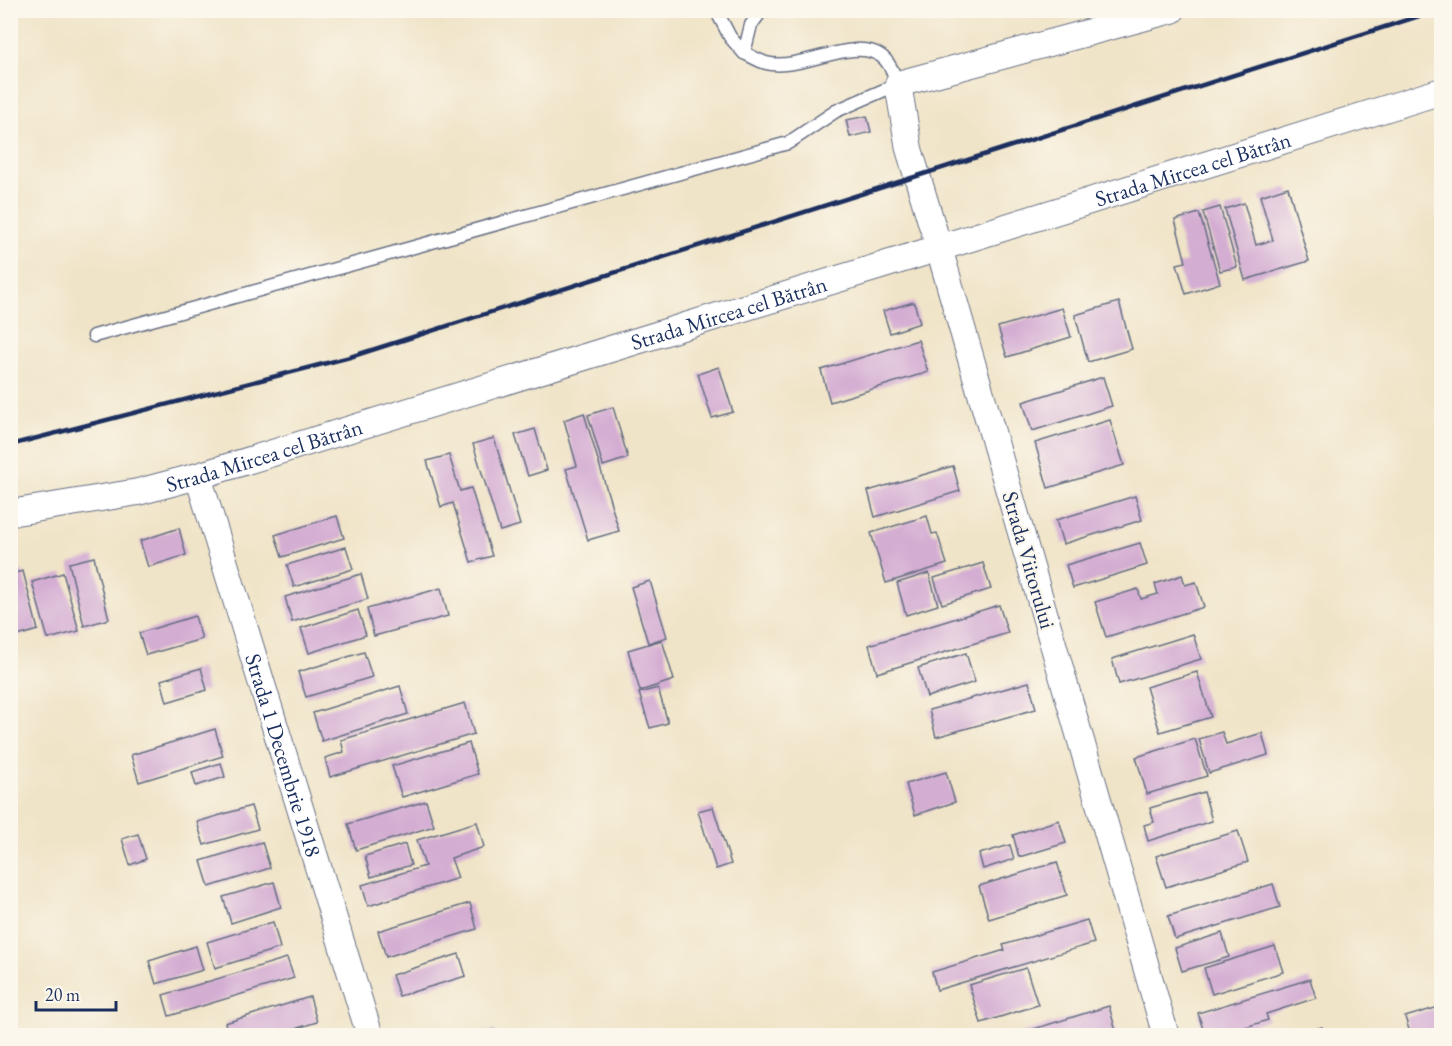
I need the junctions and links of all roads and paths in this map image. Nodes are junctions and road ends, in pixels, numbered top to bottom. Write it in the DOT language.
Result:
graph roads {
  1 [pos="716,10"];
  2 [pos="762,10"];
  3 [pos="1172,10"];
  4 [pos="744,53"];
  5 [pos="898,84"];
  6 [pos="1442,91"];
  7 [pos="939,249"];
  8 [pos="94,336"];
  9 [pos="198,476"];
  10 [pos="10,513"];
  11 [pos="370,1035"];
  12 [pos="1166,1035"];
  1 -- 4 [label="lane"];
  2 -- 4 [label="lane"];
  3 -- 5 [label="street"];
  4 -- 5 [label="lane"];
  5 -- 7 [label="street, Strada Viitorului"];
  5 -- 8 [label="lane"];
  6 -- 7 [label="street, Strada Mircea cel Bătrân"];
  7 -- 9 [label="street, Strada Mircea cel Bătrân"];
  7 -- 12 [label="street, Strada Viitorului"];
  9 -- 10 [label="street, Strada Mircea cel Bătrân"];
  9 -- 11 [label="street, Strada 1 Decembrie 1918"];
}
